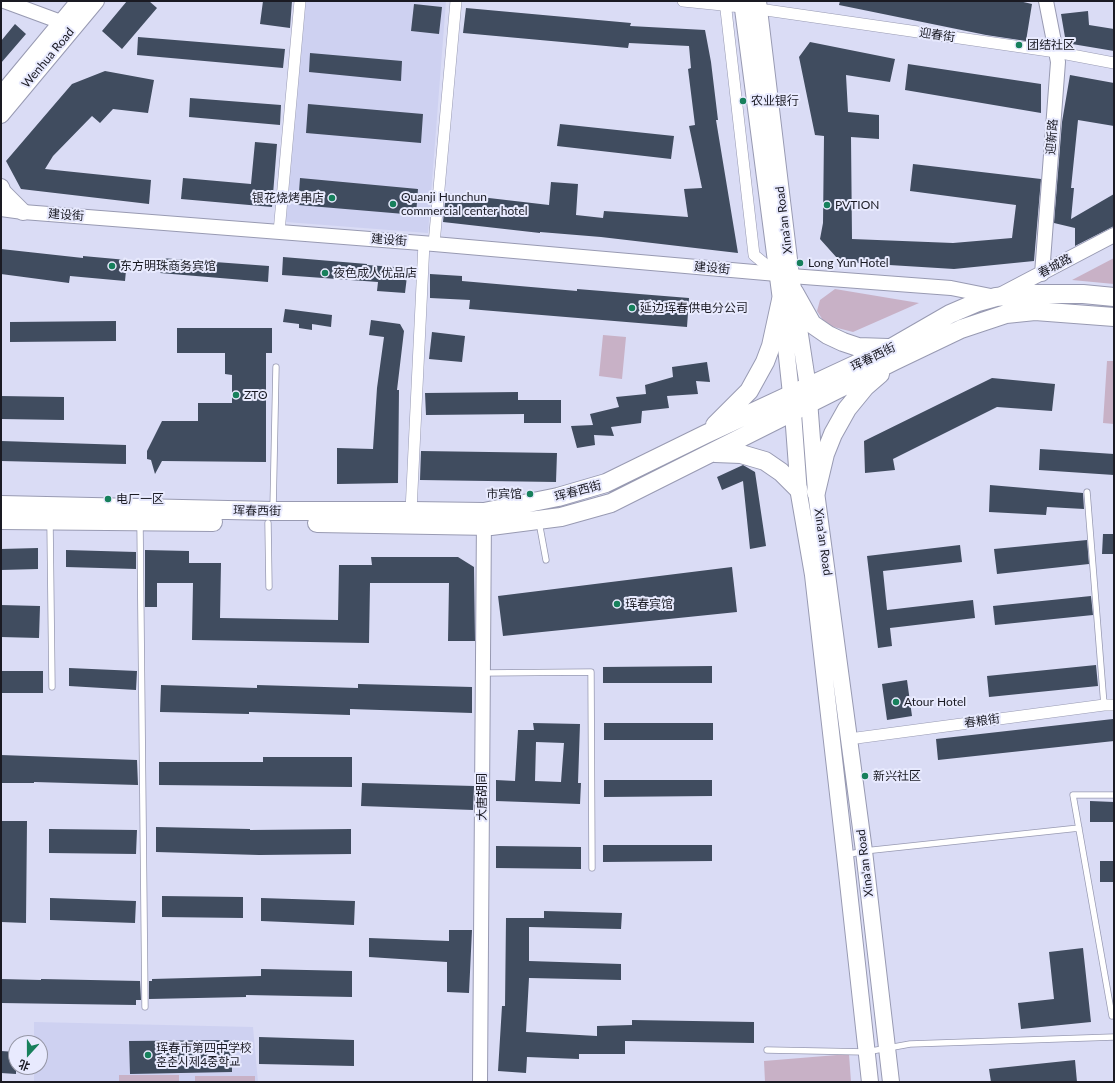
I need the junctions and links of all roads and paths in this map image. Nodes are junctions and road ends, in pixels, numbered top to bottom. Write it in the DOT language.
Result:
graph roads {
  1 [pos="4,1"];
  2 [pos="79,1"];
  3 [pos="96,1"];
  4 [pos="300,1"];
  5 [pos="456,1"];
  6 [pos="683,1"];
  7 [pos="1046,1"];
  8 [pos="725,3"];
  9 [pos="742,4"];
  10 [pos="759,5"];
  11 [pos="66,26"];
  12 [pos="1056,52"];
  13 [pos="1114,62"];
  14 [pos="1,95"];
  15 [pos="1,115"];
  16 [pos="1,187"];
  17 [pos="1,209"];
  18 [pos="23,212"];
  19 [pos="279,232"];
  20 [pos="1114,234"];
  21 [pos="429,244"];
  22 [pos="1042,274"];
  23 [pos="786,286"];
  24 [pos="996,297"];
  25 [pos="1114,297"];
  26 [pos="1114,317"];
  27 [pos="892,355"];
  28 [pos="276,367"];
  29 [pos="791,395"];
  30 [pos="808,396"];
  31 [pos="792,413"];
  32 [pos="706,434"];
  33 [pos="712,453"];
  34 [pos="798,489"];
  35 [pos="816,492"];
  36 [pos="1087,492"];
  37 [pos="1,505"];
  38 [pos="411,510"];
  39 [pos="270,517"];
  40 [pos="484,519"];
  41 [pos="1,520"];
  42 [pos="50,520"];
  43 [pos="538,520"];
  44 [pos="140,521"];
  45 [pos="546,560"];
  46 [pos="820,573"];
  47 [pos="269,587"];
  48 [pos="483,673"];
  49 [pos="52,687"];
  50 [pos="1109,705"];
  51 [pos="849,739"];
  52 [pos="1114,795"];
  53 [pos="1079,828"];
  54 [pos="864,852"];
  55 [pos="845,855"];
  56 [pos="592,868"];
  57 [pos="145,1006"];
  58 [pos="1112,1016"];
  59 [pos="1114,1037"];
  60 [pos="887,1048"];
  61 [pos="767,1050"];
  62 [pos="866,1052"];
  63 [pos="480,1082"];
  64 [pos="870,1082"];
  65 [pos="891,1082"];
  1 -- 11 [label="street"];
  2 -- 11 [label="main road, Wenhua Road"];
  3 -- 11 [label="main road, Wenhua Road"];
  4 -- 19 [label="street"];
  5 -- 21 [label="street"];
  6 -- 8 [label="street"];
  7 -- 12 [label="street, 迎新路"];
  8 -- 9 [label="street"];
  8 -- 23 [label="street"];
  9 -- 23 [label="main road, Xina'an Road"];
  10 -- 12 [label="street, 迎春街"];
  10 -- 23 [label="main road, Xina'an Road"];
  11 -- 14 [label="main road, Wenhua Road"];
  11 -- 15 [label="main road, Wenhua Road"];
  12 -- 13 [label="street, 迎春街"];
  12 -- 22 [label="street, 迎新路"];
  16 -- 18 [label="main road"];
  17 -- 18 [label="street, 建设街"];
  18 -- 19 [label="street, 建设街"];
  19 -- 21 [label="street, 建设街"];
  20 -- 22 [label="street, 春城路"];
  21 -- 23 [label="street, 建设街"];
  21 -- 38 [label="street"];
  22 -- 24 [label="street, 春城路"];
  23 -- 24 [label="street, 建设街"];
  23 -- 27 [label="main road"];
  23 -- 29 [label="main road, Xina'an Road"];
  23 -- 30 [label="main road, Xina'an Road"];
  23 -- 32 [label="main road"];
  24 -- 25 [label="main road, 珲春西街"];
  24 -- 27 [label="main road, 珲春西街"];
  26 -- 27 [label="main road, 珲春西街"];
  27 -- 30 [label="main road, 珲春西街"];
  27 -- 35 [label="main road"];
  28 -- 39 [label="lane"];
  29 -- 30 [label="main road, 珲春西街"];
  29 -- 31 [label="main road, Xina'an Road"];
  29 -- 32 [label="main road, 珲春西街"];
  30 -- 31 [label="main road, 珲春西街"];
  30 -- 35 [label="main road, Xina'an Road"];
  31 -- 33 [label="main road, 珲春西街"];
  31 -- 34 [label="main road, Xina'an Road"];
  32 -- 40 [label="main road, 珲春西街"];
  33 -- 34 [label="main road"];
  33 -- 43 [label="main road, 珲春西街"];
  34 -- 46 [label="main road, Xina'an Road"];
  35 -- 46 [label="main road, Xina'an Road"];
  36 -- 50 [label="lane"];
  37 -- 39 [label="main road, 珲春西街"];
  38 -- 39 [label="main road, 珲春西街"];
  38 -- 40 [label="main road, 珲春西街"];
  39 -- 40 [label="main road, 珲春西街"];
  39 -- 44 [label="main road, 珲春西街"];
  39 -- 47 [label="lane"];
  40 -- 43 [label="main road, 珲春西街"];
  40 -- 48 [label="street, 大唐胡同"];
  41 -- 42 [label="main road, 珲春西街"];
  42 -- 44 [label="main road, 珲春西街"];
  42 -- 49 [label="lane"];
  43 -- 45 [label="lane"];
  44 -- 57 [label="lane"];
  46 -- 51 [label="main road, Xina'an Road"];
  46 -- 55 [label="main road, Xina'an Road"];
  48 -- 56 [label="lane"];
  48 -- 63 [label="street, 大唐胡同"];
  50 -- 51 [label="street, 春粮街"];
  51 -- 54 [label="main road, Xina'an Road"];
  52 -- 53 [label="lane"];
  53 -- 54 [label="lane"];
  53 -- 58 [label="lane"];
  54 -- 55 [label="lane"];
  54 -- 60 [label="main road, Xina'an Road"];
  55 -- 62 [label="main road, Xina'an Road"];
  59 -- 60 [label="lane"];
  60 -- 62 [label="lane"];
  60 -- 65 [label="main road, Xina'an Road"];
  61 -- 62 [label="lane"];
  62 -- 64 [label="main road, Xina'an Road"];
}
